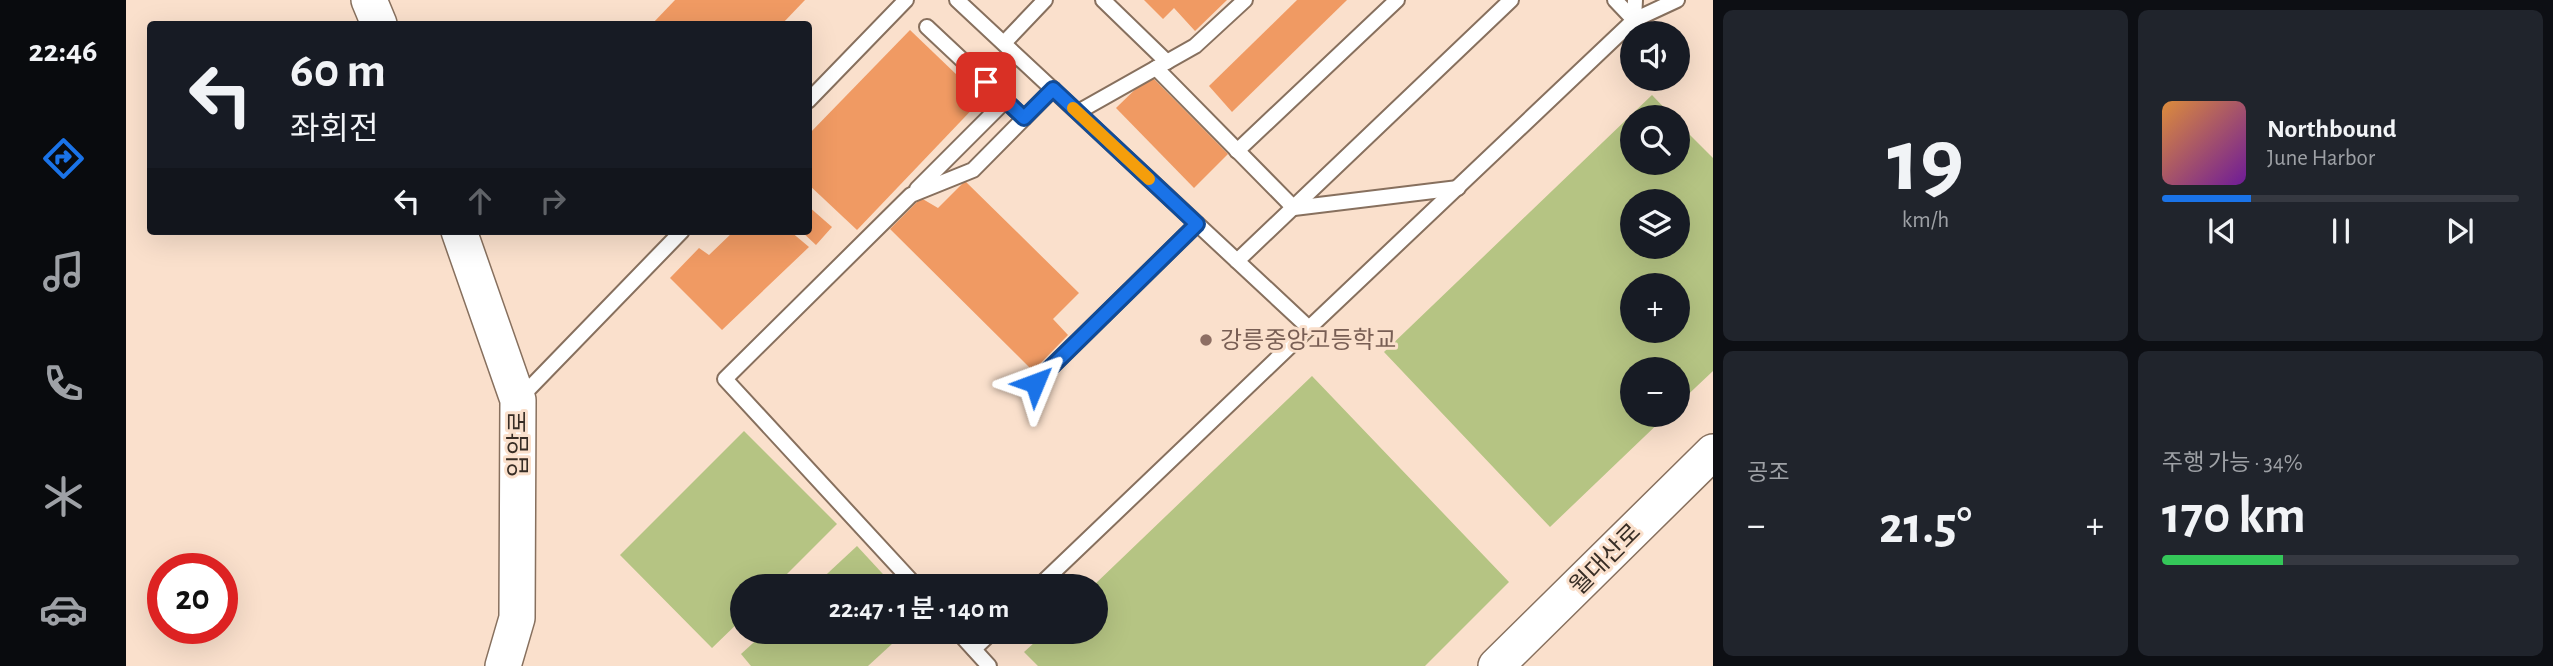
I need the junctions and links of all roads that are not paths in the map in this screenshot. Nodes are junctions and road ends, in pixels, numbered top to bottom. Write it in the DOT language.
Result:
graph roads {
  1 [pos="369,0"];
  2 [pos="906,0"];
  3 [pos="957,0"];
  4 [pos="1045,0"];
  5 [pos="1103,0"];
  6 [pos="1245,0"];
  7 [pos="1397,0"];
  8 [pos="1511,0"];
  9 [pos="1615,0"];
  10 [pos="1635,0"];
  11 [pos="1678,0"];
  12 [pos="1634,20"];
  13 [pos="378,21"];
  14 [pos="927,27"];
  15 [pos="1003,43"];
  16 [pos="1161,65"];
  17 [pos="1053,89"];
  18 [pos="812,97"];
  19 [pos="1006,100"];
  20 [pos="1078,112"];
  21 [pos="1024,118"];
  22 [pos="1237,150"];
  23 [pos="1458,188"];
  24 [pos="911,195"];
  25 [pos="1294,208"];
  26 [pos="1197,224"];
  27 [pos="460,235"];
  28 [pos="678,235"];
  29 [pos="1237,261"];
  30 [pos="1309,328"];
  31 [pos="1035,383"];
  32 [pos="518,400"];
  33 [pos="1713,452"];
  34 [pos="905,574"];
  35 [pos="1052,574"];
  36 [pos="969,644"];
  37 [pos="979,644"];
  38 [pos="974,649"];
  39 [pos="503,666"];
  40 [pos="989,666"];
  41 [pos="1496,666"];
  1 -- 13 [label="street"];
  2 -- 18 [label="lane"];
  3 -- 15 [label="lane"];
  4 -- 15 [label="lane"];
  5 -- 16 [label="lane"];
  6 -- 16 [label="lane"];
  7 -- 22 [label="lane"];
  8 -- 25 [label="lane"];
  9 -- 12 [label="lane"];
  10 -- 12 [label="lane"];
  11 -- 12 [label="lane"];
  12 -- 23 [label="lane"];
  14 -- 19 [label="lane"];
  15 -- 17 [label="lane"];
  16 -- 20 [label="lane"];
  16 -- 22 [label="lane"];
  17 -- 20 [label="lane"];
  17 -- 21 [label="lane"];
  19 -- 21 [label="lane"];
  19 -- 24 [label="lane"];
  20 -- 26 [label="lane"];
  21 -- 24 [label="lane"];
  22 -- 25 [label="lane"];
  23 -- 25 [label="lane"];
  23 -- 30 [label="lane"];
  24 -- 34 [label="lane"];
  25 -- 29 [label="lane"];
  26 -- 29 [label="lane"];
  26 -- 31 [label="lane"];
  27 -- 32 [label="street, 입암로"];
  28 -- 32 [label="lane"];
  29 -- 30 [label="lane"];
  30 -- 35 [label="lane"];
  32 -- 39 [label="street, 입암로"];
  33 -- 41 [label="street, 월대산로"];
  36 -- 38 [label="lane"];
  37 -- 38 [label="lane"];
  38 -- 40 [label="lane"];
}
